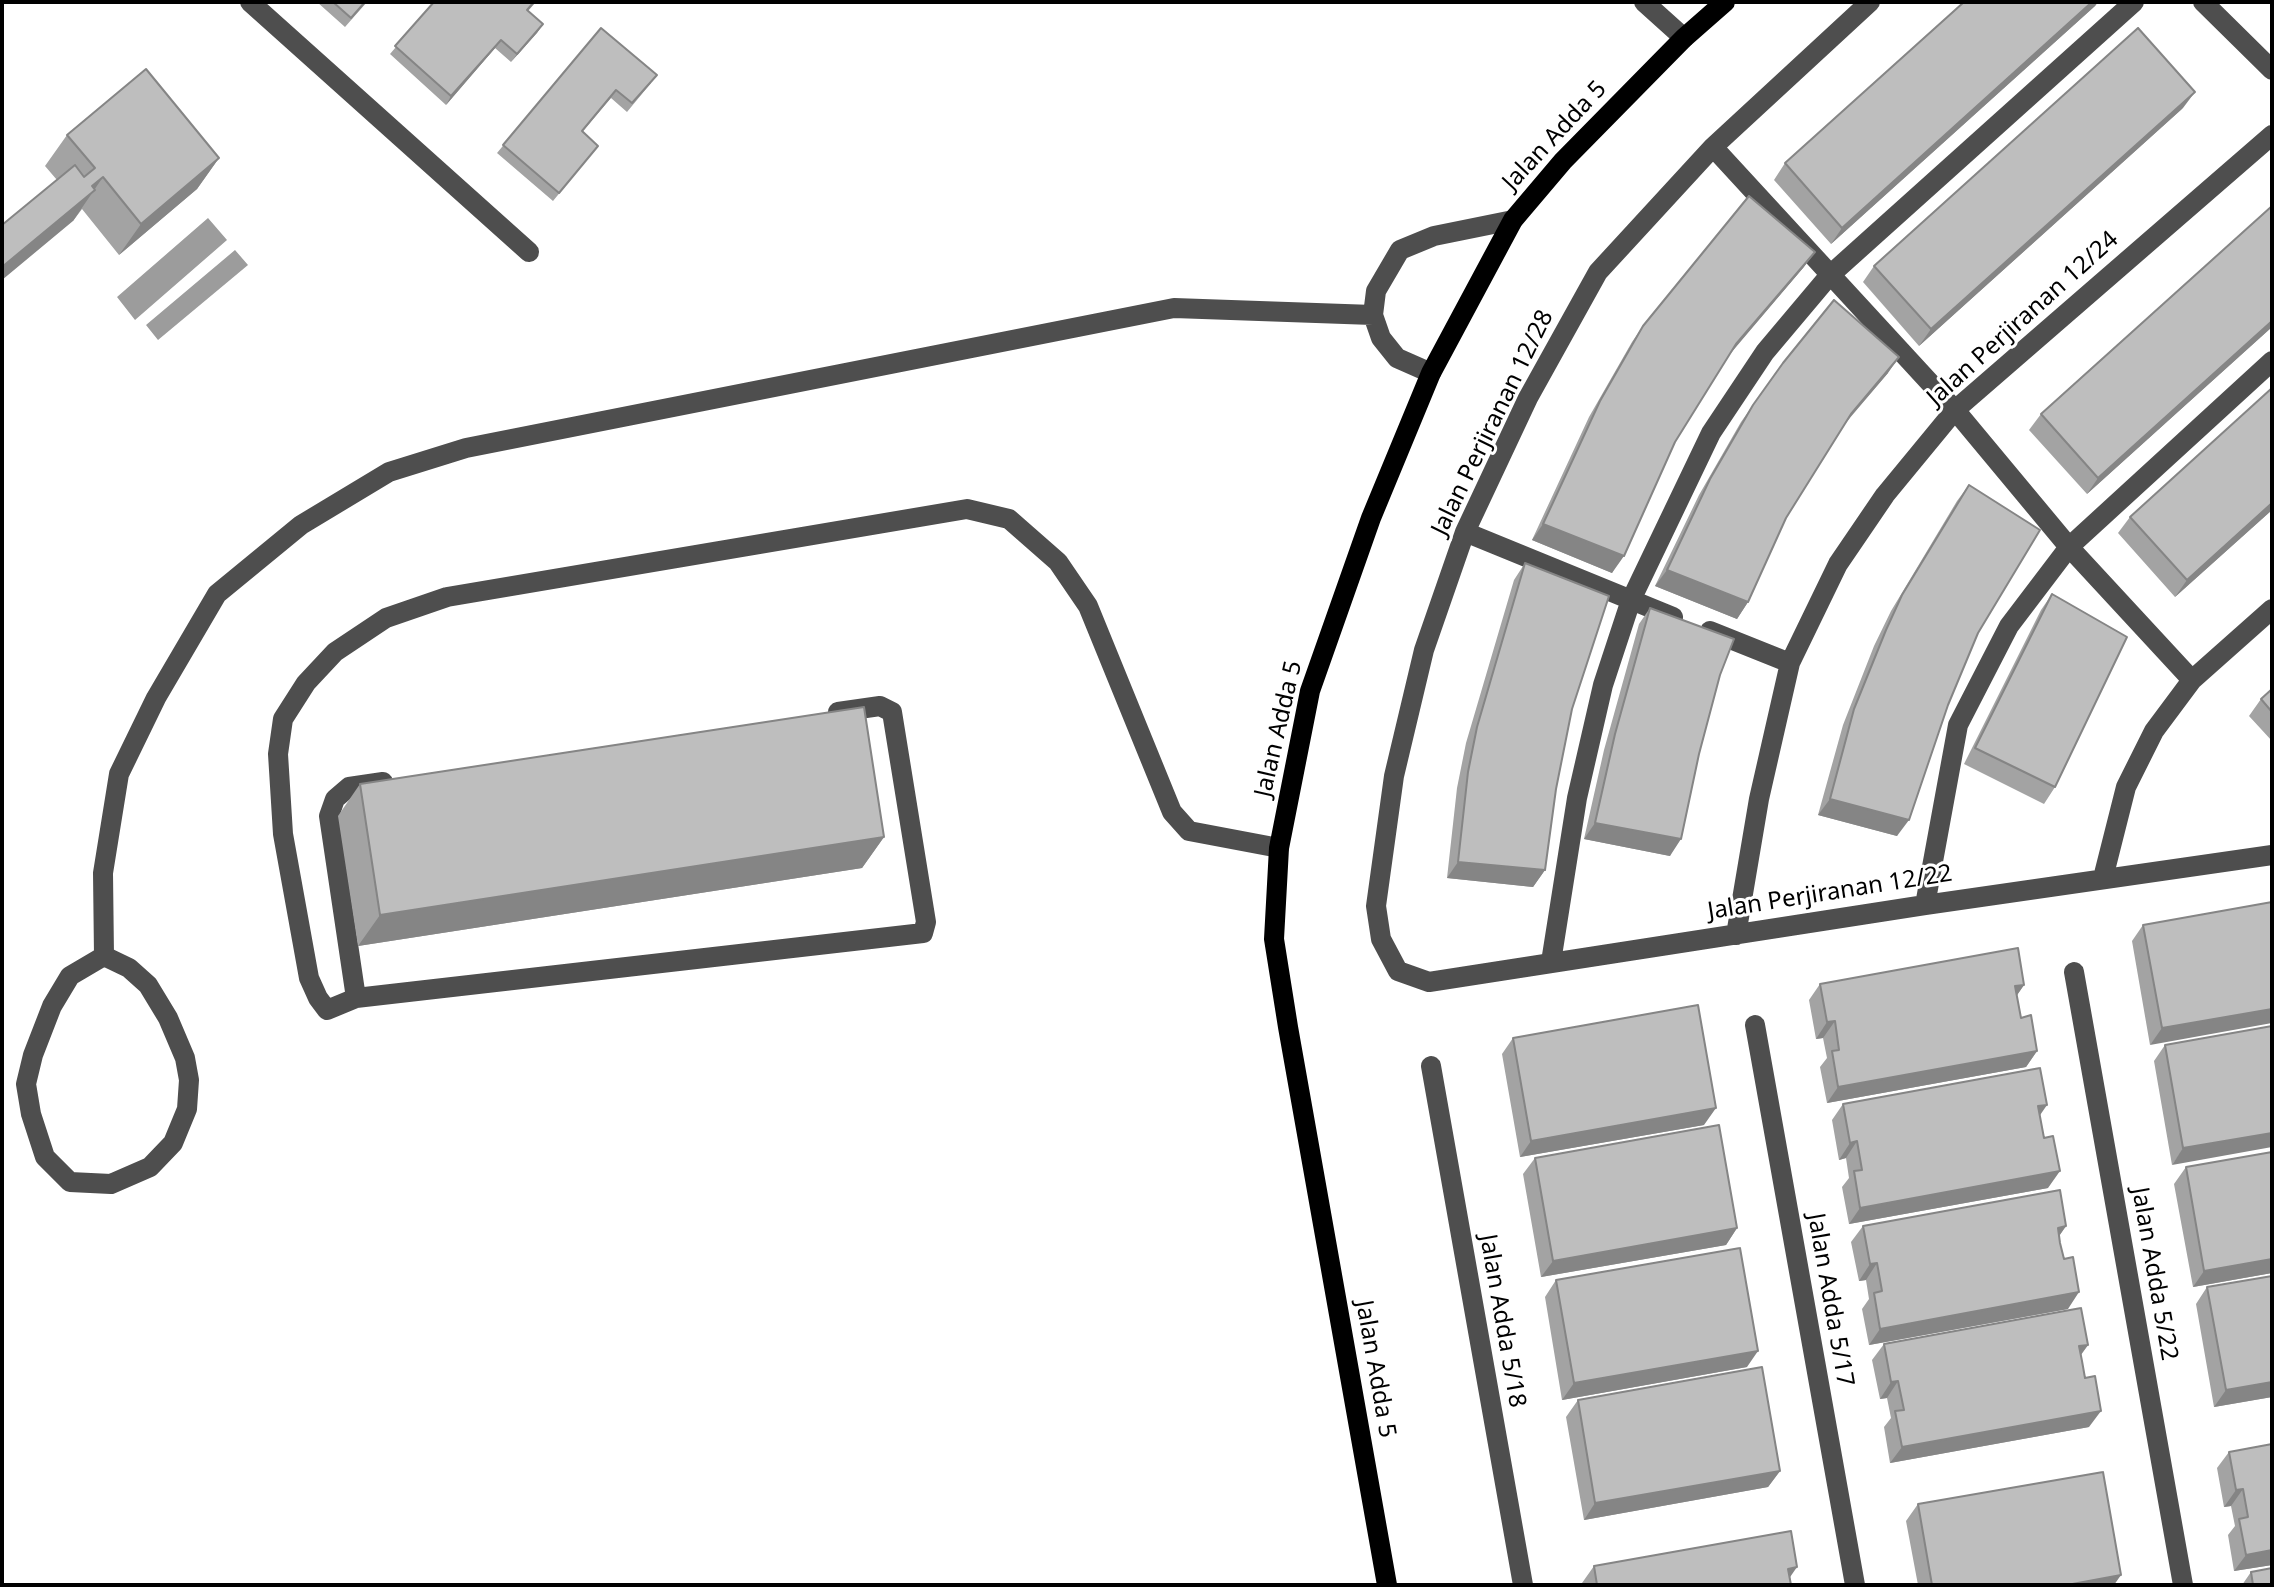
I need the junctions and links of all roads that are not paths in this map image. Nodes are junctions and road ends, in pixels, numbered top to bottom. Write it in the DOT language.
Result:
graph roads {
  1 [pos="250,2"];
  2 [pos="1644,2"];
  3 [pos="1725,2"];
  4 [pos="1870,2"];
  5 [pos="2134,2"];
  6 [pos="2203,2"];
  7 [pos="1684,38"];
  8 [pos="2272,70"];
  9 [pos="2272,135"];
  10 [pos="1713,147"];
  11 [pos="1513,220"];
  12 [pos="529,252"];
  13 [pos="1829,276"];
  14 [pos="1373,315"];
  15 [pos="2272,361"];
  16 [pos="1431,373"];
  17 [pos="1955,410"];
  18 [pos="1465,532"];
  19 [pos="2069,547"];
  20 [pos="1631,600"];
  21 [pos="2272,609"];
  22 [pos="1790,663"];
  23 [pos="2192,680"];
  24 [pos="818,716"];
  25 [pos="396,780"];
  26 [pos="1279,848"];
  27 [pos="2272,855"];
  28 [pos="2103,878"];
  29 [pos="1925,905"];
  30 [pos="1736,935"];
  31 [pos="104,956"];
  32 [pos="1551,962"];
  33 [pos="1398,971"];
  34 [pos="2074,972"];
  35 [pos="356,998"];
  36 [pos="1755,1025"];
  37 [pos="1431,1066"];
  38 [pos="1387,1585"];
  39 [pos="1523,1585"];
  40 [pos="1855,1585"];
  41 [pos="2183,1585"];
  1 -- 12 [label="street"];
  2 -- 7 [label="street"];
  3 -- 7 [label="main road, Jalan Adda 5"];
  4 -- 10 [label="street, Jalan Perjiranan 12/28"];
  5 -- 13 [label="street"];
  6 -- 8 [label="street"];
  7 -- 11 [label="main road, Jalan Adda 5"];
  9 -- 17 [label="street, Jalan Perjiranan 12/24"];
  10 -- 13 [label="street"];
  10 -- 18 [label="street, Jalan Perjiranan 12/28"];
  11 -- 14 [label="street"];
  11 -- 16 [label="main road, Jalan Adda 5"];
  13 -- 17 [label="street"];
  13 -- 20 [label="street"];
  14 -- 16 [label="street"];
  14 -- 31 [label="street"];
  15 -- 19 [label="street"];
  16 -- 26 [label="main road, Jalan Adda 5"];
  17 -- 19 [label="street"];
  17 -- 22 [label="street, Jalan Perjiranan 12/24"];
  18 -- 20 [label="street"];
  18 -- 33 [label="street, Jalan Perjiranan 12/28"];
  19 -- 23 [label="street"];
  19 -- 29 [label="street"];
  20 -- 22 [label="street"];
  20 -- 32 [label="street"];
  21 -- 23 [label="street"];
  22 -- 30 [label="street, Jalan Perjiranan 12/24"];
  23 -- 28 [label="street"];
  24 -- 35 [label="street"];
  25 -- 35 [label="street"];
  26 -- 35 [label="street"];
  26 -- 38 [label="main road, Jalan Adda 5"];
  27 -- 28 [label="street, Jalan Perjiranan 12/22"];
  28 -- 29 [label="street, Jalan Perjiranan 12/22"];
  29 -- 30 [label="street, Jalan Perjiranan 12/22"];
  30 -- 32 [label="street, Jalan Perjiranan 12/22"];
  31 -- 31 [label="street"];
  32 -- 33 [label="street, Jalan Perjiranan 12/22"];
  34 -- 41 [label="street, Jalan Adda 5/22"];
  36 -- 40 [label="street, Jalan Adda 5/17"];
  37 -- 39 [label="street, Jalan Adda 5/18"];
}
